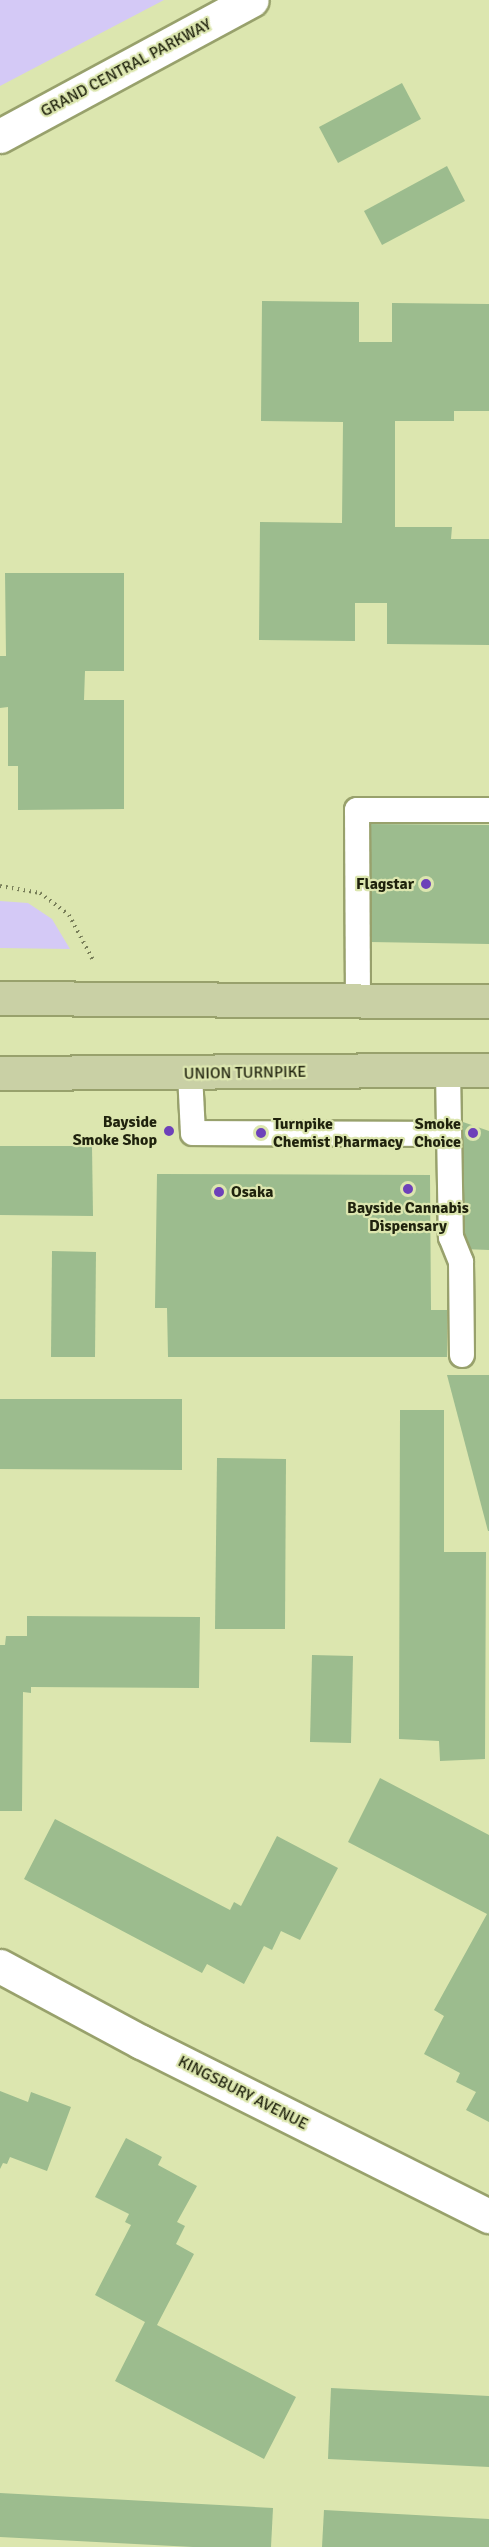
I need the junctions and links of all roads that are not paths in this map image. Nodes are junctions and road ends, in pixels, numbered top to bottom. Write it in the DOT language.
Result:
graph roads {
  1 [pos="252,0"];
  2 [pos="0,136"];
  3 [pos="487,810"];
  4 [pos="0,998"];
  5 [pos="358,1000"];
  6 [pos="489,1001"];
  7 [pos="489,1070"];
  8 [pos="448,1071"];
  9 [pos="0,1073"];
  10 [pos="190,1074"];
  11 [pos="449,1134"];
  12 [pos="462,1355"];
  13 [pos="0,1966"];
  14 [pos="489,2216"];
  1 -- 2 [label="street, GRAND CENTRAL PARKWAY"];
  3 -- 5 [label="lane"];
  4 -- 5 [label="main road"];
  5 -- 6 [label="main road"];
  7 -- 8 [label="main road, UNION TURNPIKE"];
  8 -- 10 [label="main road, UNION TURNPIKE"];
  8 -- 11 [label="lane"];
  9 -- 10 [label="main road, UNION TURNPIKE"];
  10 -- 11 [label="lane"];
  11 -- 12 [label="lane"];
  13 -- 14 [label="street, KINGSBURY AVENUE"];
}
